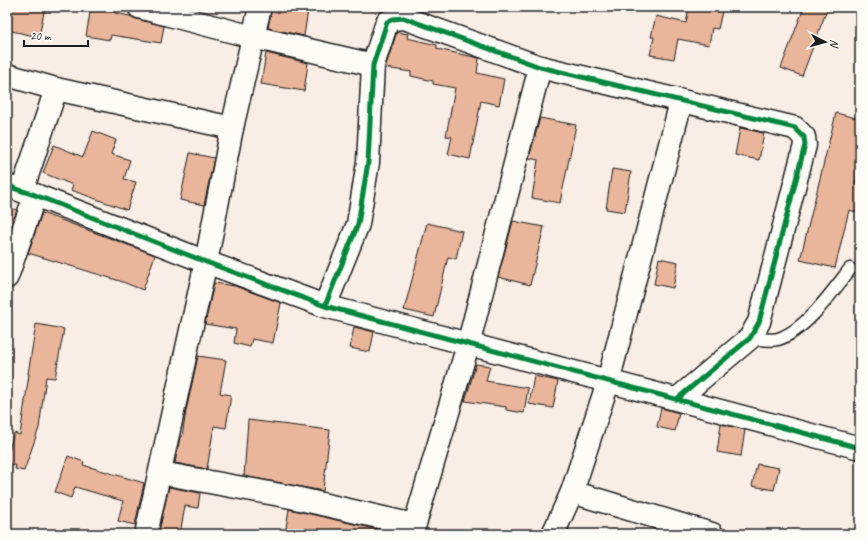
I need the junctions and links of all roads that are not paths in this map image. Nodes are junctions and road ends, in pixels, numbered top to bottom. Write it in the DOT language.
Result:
graph roads {
  1 [pos="139,7"];
  2 [pos="260,7"];
  3 [pos="253,37"];
  4 [pos="372,65"];
  5 [pos="540,68"];
  6 [pos="7,75"];
  7 [pos="56,89"];
  8 [pos="682,102"];
  9 [pos="232,128"];
  10 [pos="21,191"];
  11 [pos="206,262"];
  12 [pos="850,270"];
  13 [pos="7,277"];
  14 [pos="325,306"];
  15 [pos="750,338"];
  16 [pos="468,345"];
  17 [pos="608,382"];
  18 [pos="677,399"];
  19 [pos="860,448"];
  20 [pos="161,473"];
  21 [pos="572,492"];
  22 [pos="413,530"];
  23 [pos="146,534"];
  24 [pos="553,534"];
  25 [pos="712,534"];
  1 -- 3 [label="street"];
  2 -- 3 [label="street"];
  3 -- 4 [label="street"];
  3 -- 9 [label="street"];
  4 -- 5 [label="street"];
  4 -- 14 [label="street"];
  5 -- 8 [label="street"];
  5 -- 16 [label="street"];
  6 -- 7 [label="street"];
  7 -- 9 [label="street"];
  7 -- 10 [label="street"];
  8 -- 15 [label="street"];
  8 -- 17 [label="street"];
  9 -- 11 [label="street"];
  10 -- 11 [label="street"];
  10 -- 13 [label="street"];
  11 -- 14 [label="street"];
  11 -- 20 [label="street"];
  12 -- 15 [label="lane"];
  14 -- 16 [label="street"];
  15 -- 18 [label="street"];
  16 -- 17 [label="street"];
  16 -- 22 [label="street"];
  17 -- 18 [label="street"];
  17 -- 21 [label="street"];
  18 -- 19 [label="street"];
  20 -- 22 [label="street"];
  20 -- 23 [label="street"];
  21 -- 24 [label="street"];
  21 -- 25 [label="street"];
}
